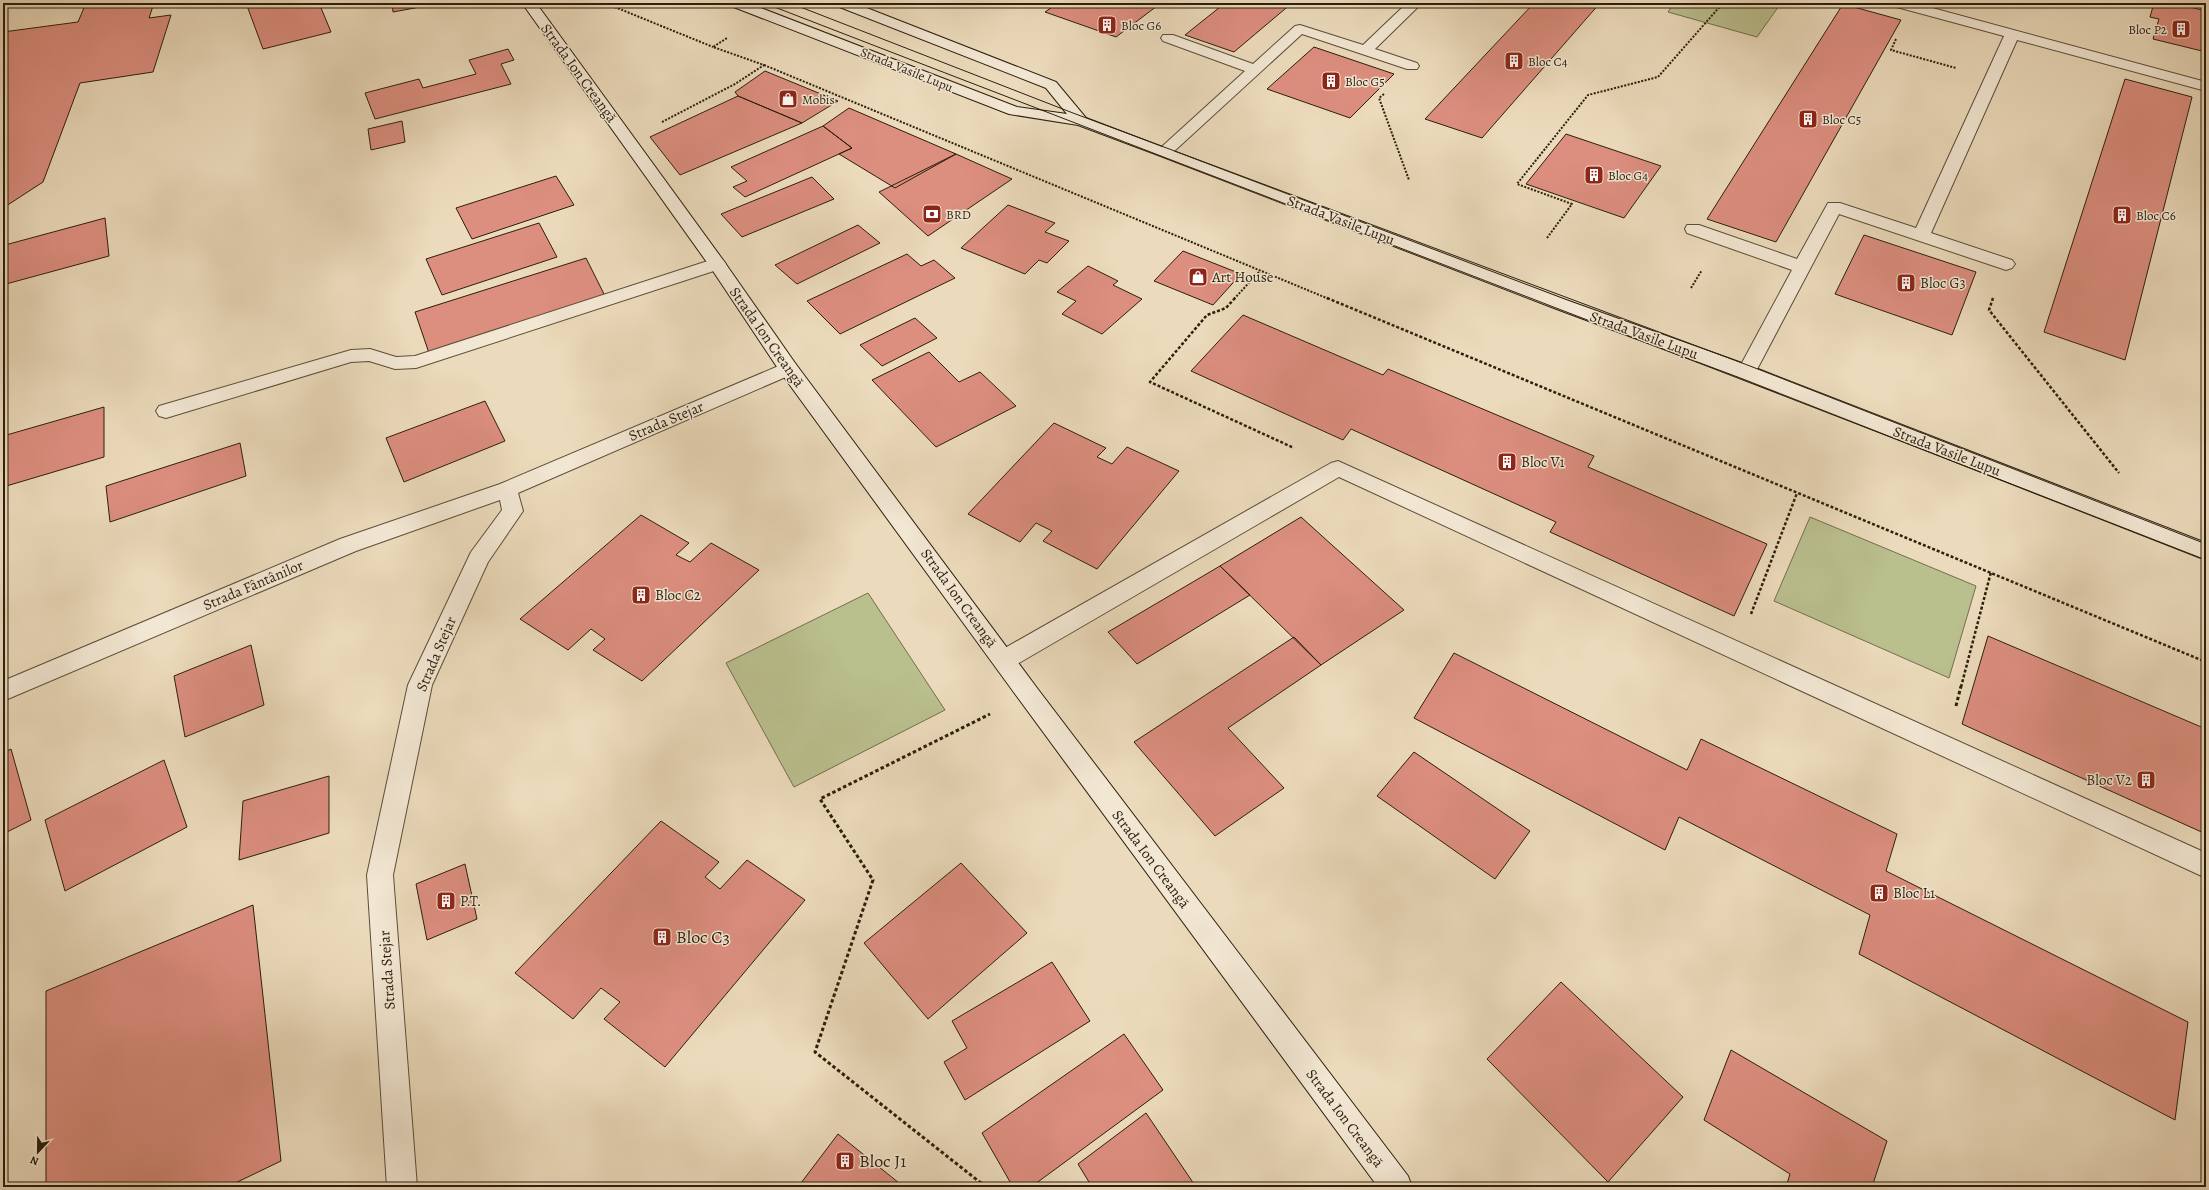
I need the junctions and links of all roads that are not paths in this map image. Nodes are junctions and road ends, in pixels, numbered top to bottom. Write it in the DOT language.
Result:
graph roads {
  1 [pos="529,3"];
  2 [pos="736,3"];
  3 [pos="842,3"];
  4 [pos="1415,3"];
  5 [pos="1898,3"];
  6 [pos="2012,34"];
  7 [pos="1168,38"];
  8 [pos="1365,51"];
  9 [pos="1412,66"];
  10 [pos="1254,69"];
  11 [pos="2206,87"];
  12 [pos="1081,121"];
  13 [pos="1164,152"];
  14 [pos="1693,229"];
  15 [pos="1921,235"];
  16 [pos="717,264"];
  17 [pos="2006,264"];
  18 [pos="1802,267"];
  19 [pos="788,368"];
  20 [pos="1746,372"];
  21 [pos="166,411"];
  22 [pos="507,489"];
  23 [pos="2206,552"];
  24 [pos="1004,660"];
  25 [pos="3,691"];
  26 [pos="2206,866"];
  27 [pos="402,1187"];
  28 [pos="1397,1187"];
  1 -- 16 [label="street, Strada Ion Creangă"];
  2 -- 12 [label="street, Strada Vasile Lupu"];
  3 -- 12 [label="street, Strada Vasile Lupu"];
  4 -- 8 [label="street"];
  5 -- 6 [label="street"];
  6 -- 11 [label="street"];
  6 -- 15 [label="street"];
  7 -- 10 [label="street"];
  8 -- 9 [label="street"];
  8 -- 10 [label="street"];
  10 -- 13 [label="street"];
  12 -- 13 [label="street, Strada Vasile Lupu"];
  13 -- 20 [label="street, Strada Vasile Lupu"];
  14 -- 18 [label="street"];
  15 -- 17 [label="street"];
  15 -- 18 [label="street"];
  16 -- 19 [label="street, Strada Ion Creangă"];
  16 -- 21 [label="street"];
  18 -- 20 [label="street"];
  19 -- 22 [label="street, Strada Stejar"];
  19 -- 24 [label="street, Strada Ion Creangă"];
  20 -- 23 [label="street, Strada Vasile Lupu"];
  22 -- 25 [label="street, Strada Fântânilor"];
  22 -- 27 [label="street, Strada Stejar"];
  24 -- 26 [label="street"];
  24 -- 28 [label="street, Strada Ion Creangă"];
}
